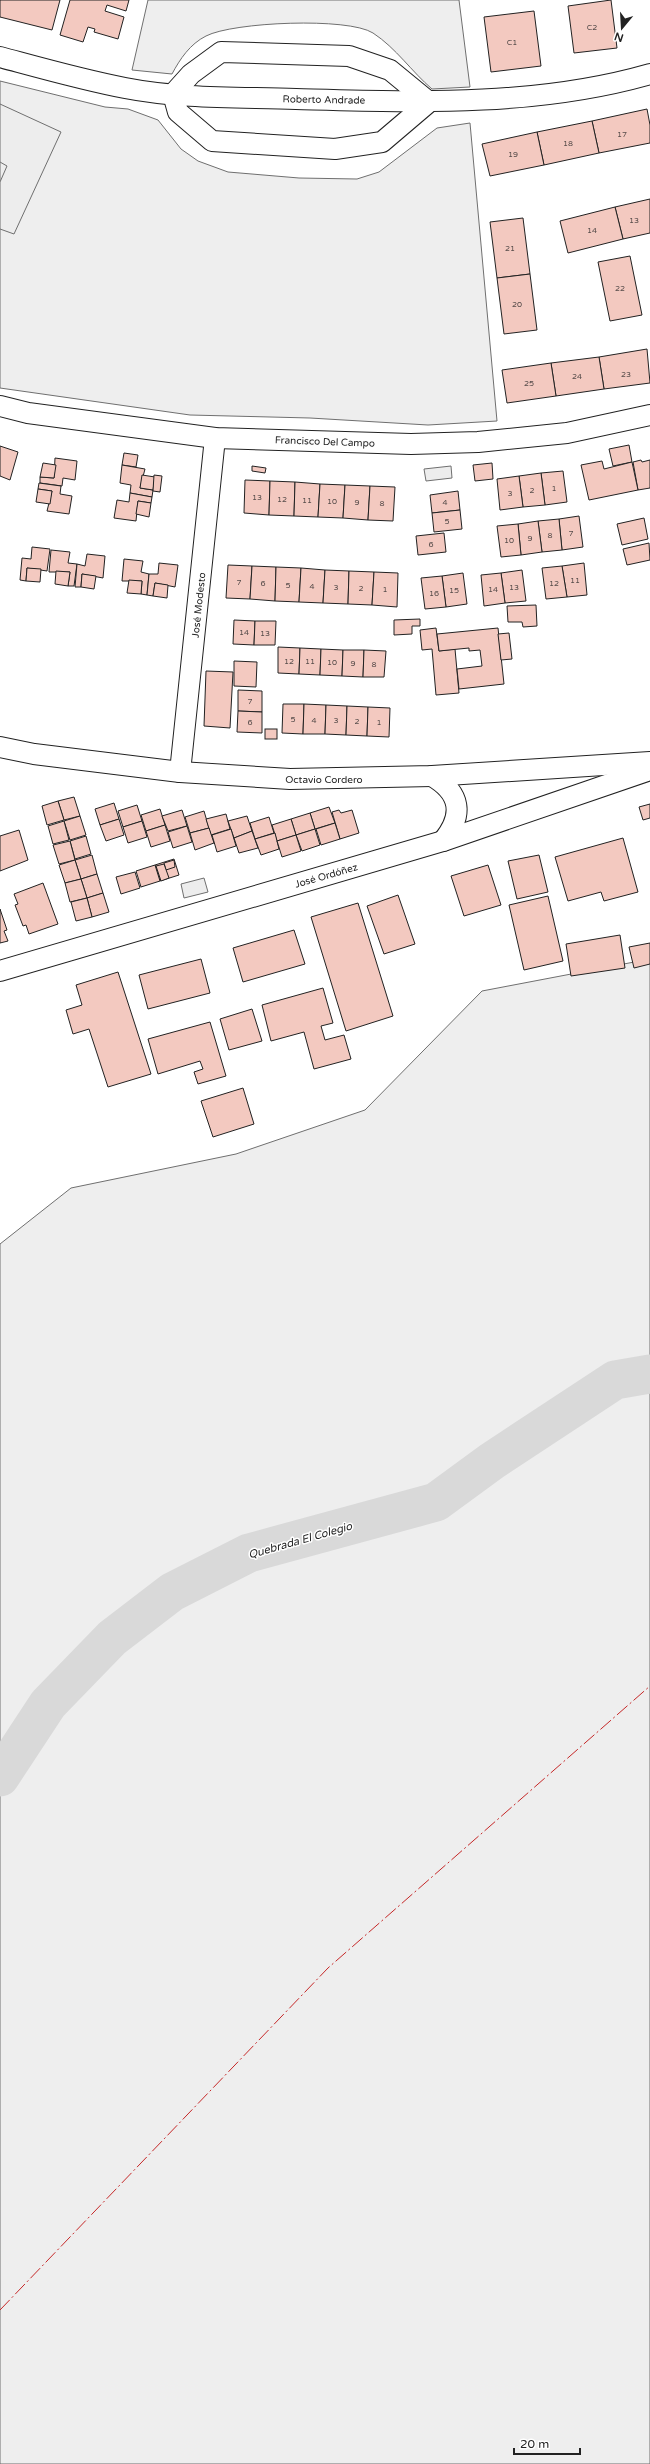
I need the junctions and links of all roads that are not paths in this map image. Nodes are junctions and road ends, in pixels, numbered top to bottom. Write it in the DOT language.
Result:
graph roads {
  1 [pos="0,57"];
  2 [pos="650,74"];
  3 [pos="172,94"];
  4 [pos="429,102"];
  5 [pos="0,406"];
  6 [pos="650,415"];
  7 [pos="215,438"];
  8 [pos="0,747"];
  9 [pos="650,762"];
  10 [pos="650,770"];
  11 [pos="180,772"];
  12 [pos="432,776"];
  13 [pos="443,841"];
  14 [pos="0,971"];
  1 -- 3 [label="street, Roberto Andrade"];
  2 -- 4 [label="street, Roberto Andrade"];
  3 -- 4 [label="street, Roberto Andrade"];
  3 -- 4 [label="street"];
  3 -- 4 [label="street"];
  5 -- 7 [label="street, Francisco Del Campo"];
  6 -- 7 [label="street, Francisco Del Campo"];
  7 -- 11 [label="street, José Modesto"];
  8 -- 11 [label="street, Octavio Cordero"];
  9 -- 12 [label="street, Octavio Cordero"];
  10 -- 13 [label="street, José Ordóñez"];
  11 -- 12 [label="street, Octavio Cordero"];
  12 -- 13 [label="street"];
  13 -- 14 [label="street, José Ordóñez"];
}
